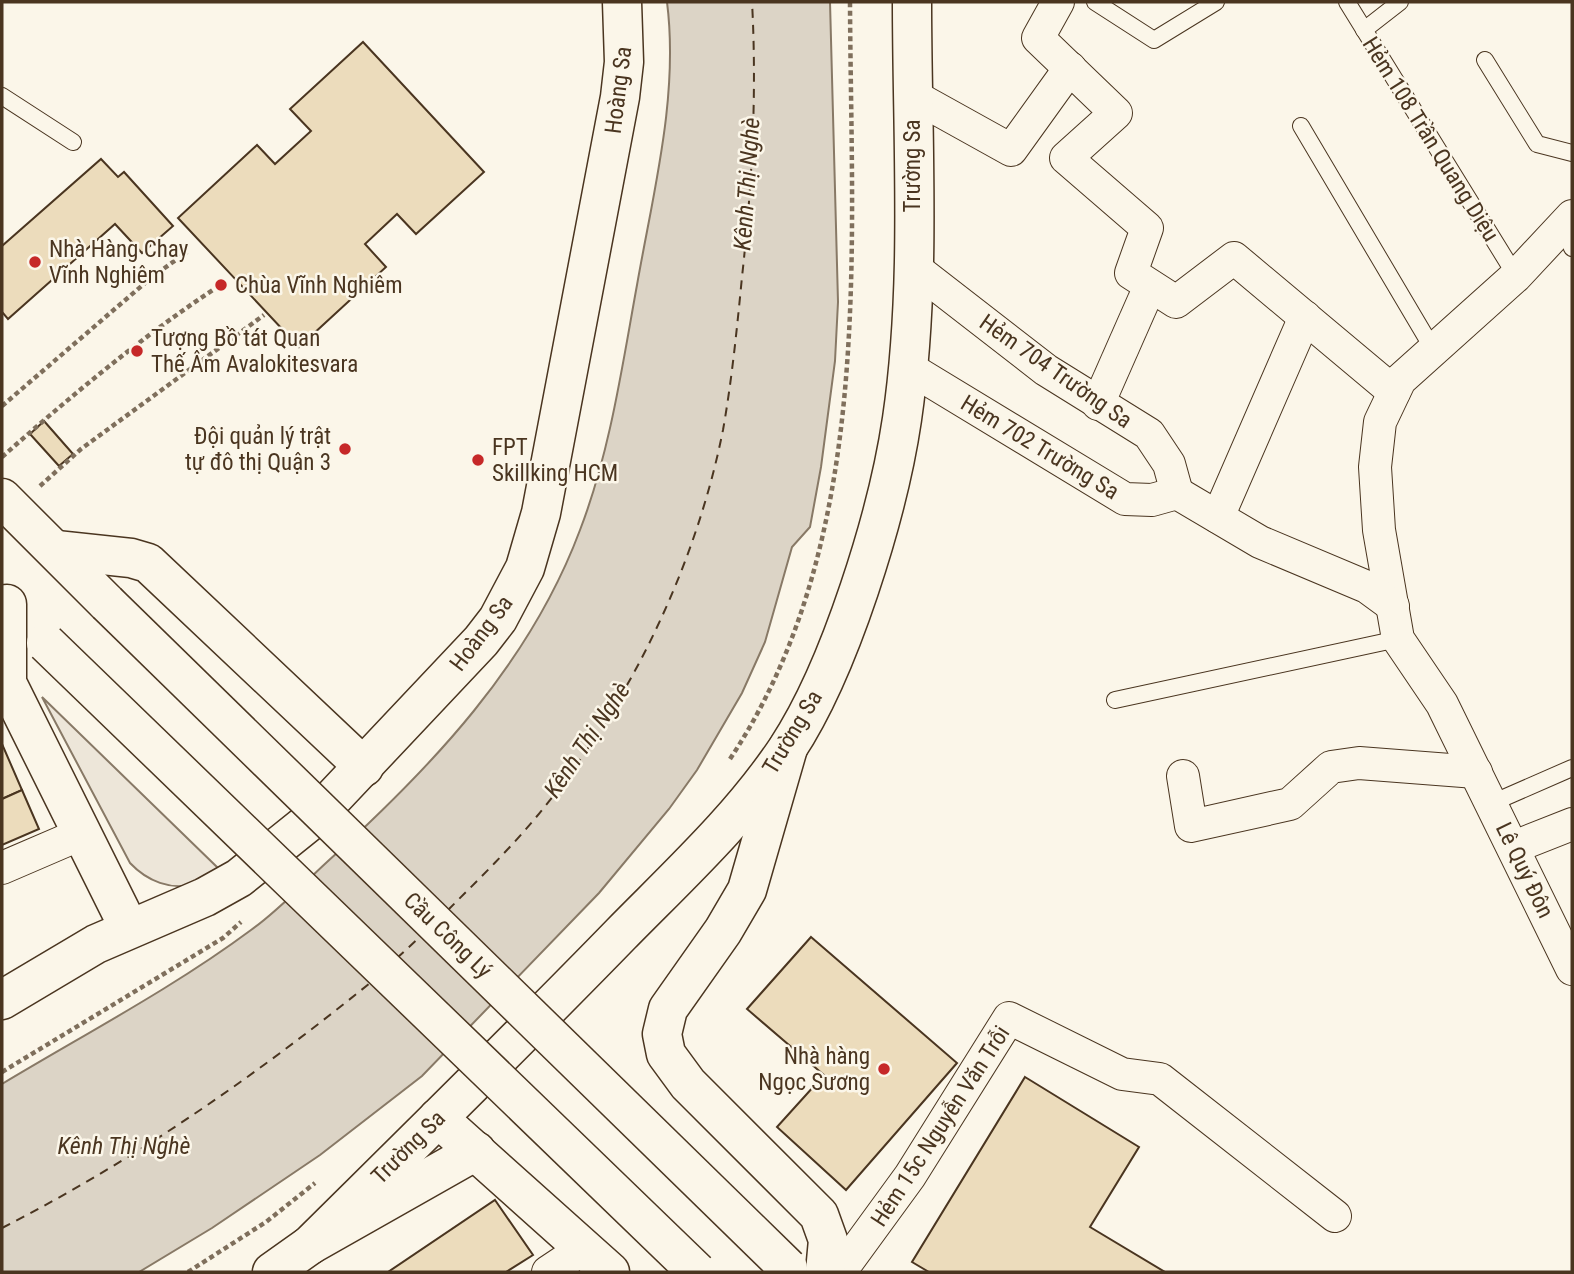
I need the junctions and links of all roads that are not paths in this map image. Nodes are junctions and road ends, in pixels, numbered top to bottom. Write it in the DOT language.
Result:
graph roads {
  1 [pos="622,2"];
  2 [pos="1058,2"];
  3 [pos="1095,2"];
  4 [pos="1216,2"];
  5 [pos="1347,2"];
  6 [pos="1400,2"];
  7 [pos="917,7"];
  8 [pos="1364,30"];
  9 [pos="1485,60"];
  10 [pos="1070,68"];
  11 [pos="912,95"];
  12 [pos="2,96"];
  13 [pos="1301,126"];
  14 [pos="73,142"];
  15 [pos="1572,153"];
  16 [pos="1569,229"];
  17 [pos="912,266"];
  18 [pos="1516,276"];
  19 [pos="1150,286"];
  20 [pos="1305,317"];
  21 [pos="1433,349"];
  22 [pos="909,368"];
  23 [pos="1394,392"];
  24 [pos="1098,404"];
  25 [pos="1177,493"];
  26 [pos="8,504"];
  27 [pos="1218,517"];
  28 [pos="56,550"];
  29 [pos="1393,606"];
  30 [pos="4,609"];
  31 [pos="1398,639"];
  32 [pos="1115,700"];
  33 [pos="788,748"];
  34 [pos="365,767"];
  35 [pos="1572,768"];
  36 [pos="1476,772"];
  37 [pos="1183,776"];
  38 [pos="1492,803"];
  39 [pos="1572,824"];
  40 [pos="81,834"];
  41 [pos="1514,848"];
  42 [pos="2,868"];
  43 [pos="130,928"];
  44 [pos="1572,969"];
  45 [pos="2,1000"];
  46 [pos="438,1118"];
  47 [pos="476,1151"];
  48 [pos="1335,1216"];
  49 [pos="310,1245"];
  50 [pos="597,1260"];
  51 [pos="802,1271"];
  52 [pos="272,1272"];
  53 [pos="548,1272"];
  54 [pos="696,1272"];
  55 [pos="840,1272"];
  1 -- 34 [label="main road, Hoàng Sa"];
  2 -- 10 [label="street"];
  3 -- 4 [label="lane"];
  5 -- 8 [label="lane, Hẻm 108 Trần Quang Diệu"];
  6 -- 8 [label="lane"];
  7 -- 11 [label="main road, Trường Sa"];
  8 -- 18 [label="lane, Hẻm 108 Trần Quang Diệu"];
  9 -- 15 [label="lane"];
  10 -- 11 [label="street"];
  10 -- 19 [label="street"];
  11 -- 17 [label="main road, Trường Sa"];
  12 -- 14 [label="lane"];
  13 -- 21 [label="lane"];
  16 -- 18 [label="street"];
  17 -- 22 [label="main road, Trường Sa"];
  17 -- 24 [label="street, Hẻm 704 Trường Sa"];
  18 -- 21 [label="street"];
  19 -- 20 [label="street"];
  19 -- 24 [label="street"];
  20 -- 23 [label="street"];
  20 -- 27 [label="street"];
  21 -- 23 [label="street"];
  22 -- 25 [label="street, Hẻm 702 Trường Sa"];
  22 -- 33 [label="main road, Trường Sa"];
  23 -- 29 [label="street"];
  24 -- 25 [label="street, Hẻm 704 Trường Sa"];
  25 -- 27 [label="street"];
  26 -- 28 [label="main road, Cầu Công Lý"];
  27 -- 29 [label="street"];
  28 -- 34 [label="main road"];
  28 -- 51 [label="main road, Cầu Công Lý, bridge"];
  29 -- 31 [label="street"];
  30 -- 40 [label="main road"];
  30 -- 54 [label="main road, bridge"];
  31 -- 32 [label="lane"];
  31 -- 36 [label="street"];
  33 -- 46 [label="main road, Trường Sa"];
  33 -- 51 [label="main road"];
  34 -- 43 [label="main road, Hoàng Sa"];
  35 -- 38 [label="lane"];
  36 -- 37 [label="street"];
  36 -- 38 [label="street, Lê Quý Ðôn"];
  38 -- 41 [label="street, Lê Quý Ðôn"];
  39 -- 41 [label="street"];
  40 -- 42 [label="street"];
  40 -- 43 [label="main road"];
  41 -- 44 [label="street, Lê Quý Ðôn"];
  43 -- 45 [label="main road, Hoàng Sa"];
  46 -- 47 [label="main road"];
  46 -- 49 [label="main road, Trường Sa"];
  47 -- 49 [label="main road"];
  47 -- 50 [label="main road"];
  48 -- 55 [label="street, Hẻm 15c Nguyễn Văn Trỗi"];
  49 -- 52 [label="main road, Trường Sa"];
  50 -- 53 [label="street"];
}
